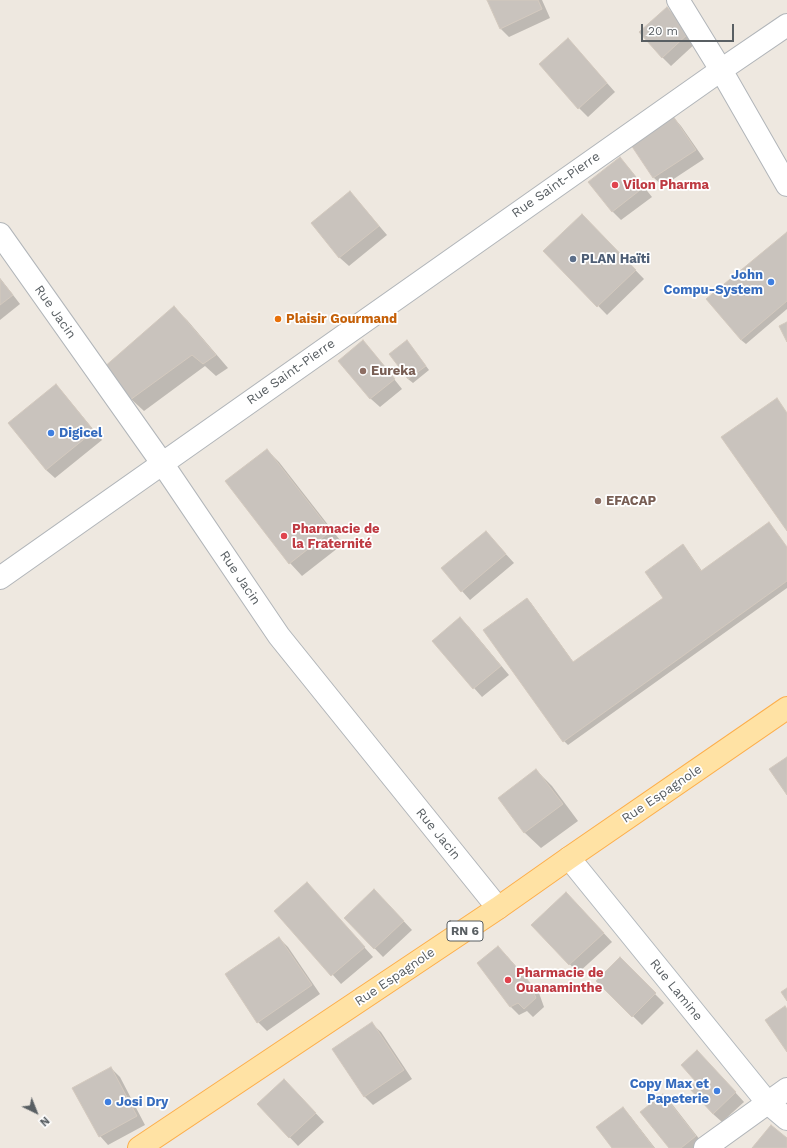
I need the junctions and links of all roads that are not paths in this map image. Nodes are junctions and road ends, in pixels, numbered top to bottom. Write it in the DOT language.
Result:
graph roads {
  1 [pos="678,0"];
  2 [pos="787,25"];
  3 [pos="721,70"];
  4 [pos="787,186"];
  5 [pos="0,234"];
  6 [pos="162,463"];
  7 [pos="0,578"];
  8 [pos="787,708"];
  9 [pos="568,858"];
  10 [pos="498,908"];
  11 [pos="787,1089"];
  12 [pos="768,1102"];
  13 [pos="787,1119"];
  14 [pos="139,1148"];
  15 [pos="704,1148"];
  1 -- 3 [label="street"];
  2 -- 3 [label="street, Rue Saint-Pierre"];
  3 -- 4 [label="street"];
  3 -- 6 [label="street, Rue Saint-Pierre"];
  5 -- 6 [label="street, Rue Jacin"];
  6 -- 7 [label="street, Rue Saint-Pierre"];
  6 -- 10 [label="street, Rue Jacin"];
  8 -- 9 [label="main road, Rue Espagnole / RN 6"];
  9 -- 10 [label="main road, Rue Espagnole / RN 6"];
  9 -- 12 [label="street, Rue Lamine"];
  10 -- 14 [label="main road, Rue Espagnole / RN 6"];
  11 -- 12 [label="street"];
  12 -- 13 [label="street, Rue Lamine"];
  12 -- 15 [label="street"];
}
